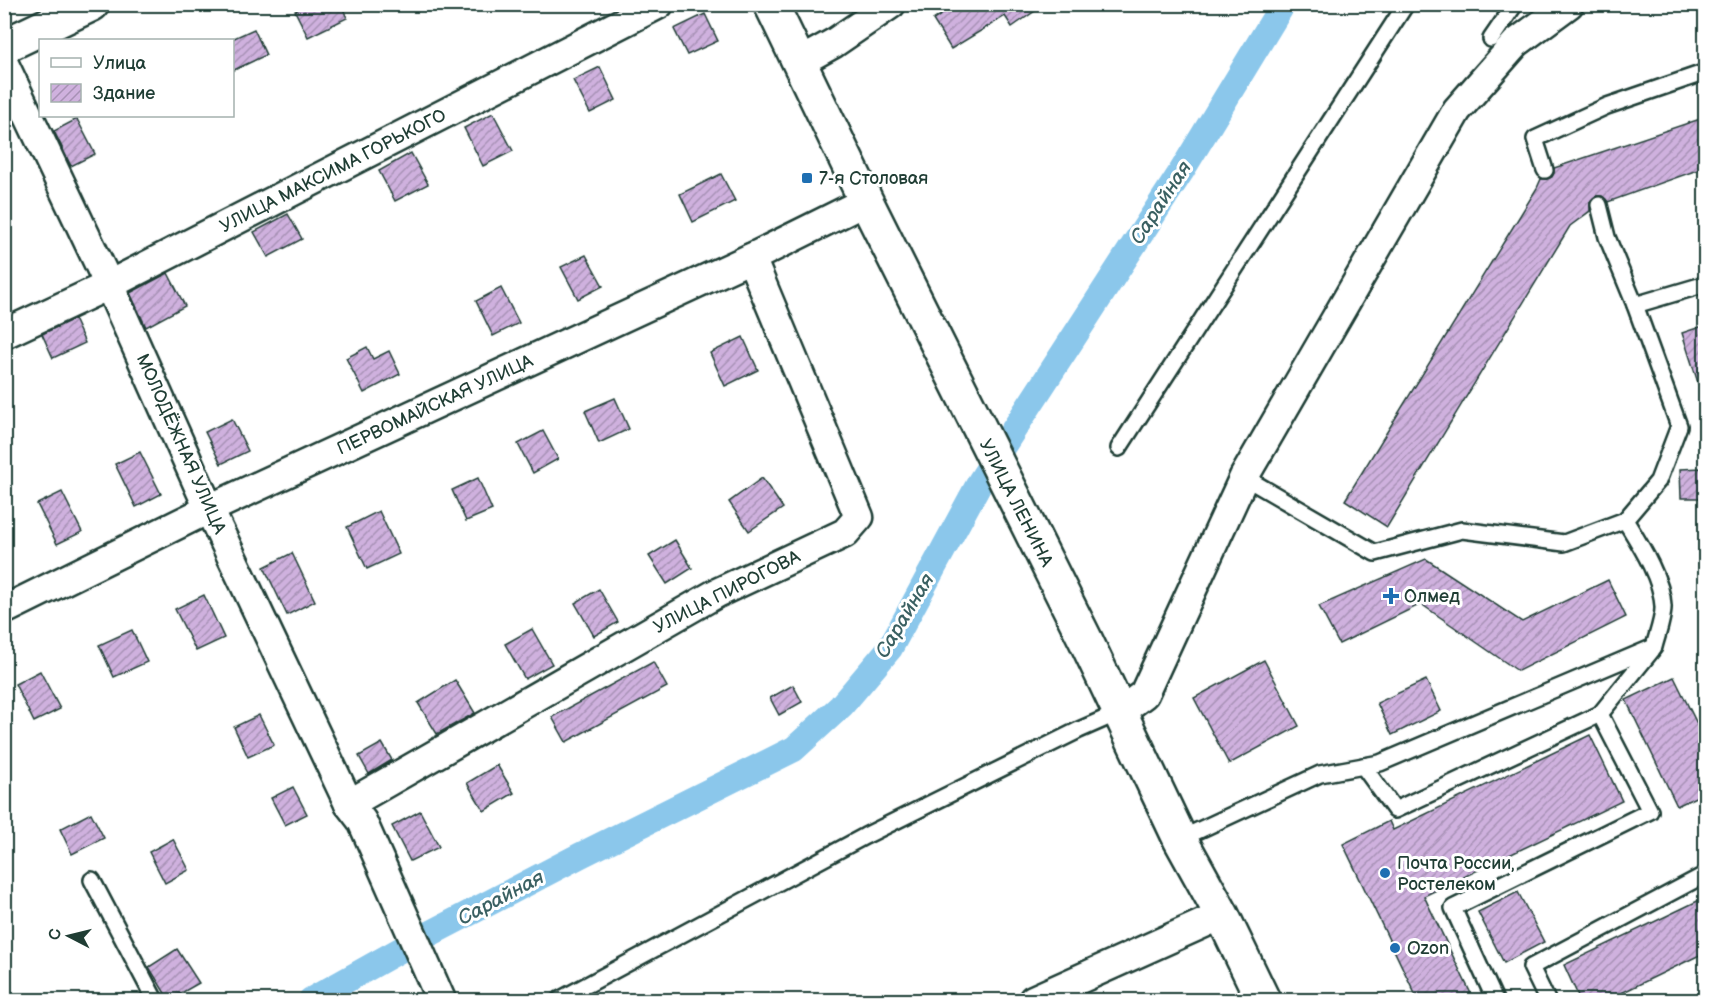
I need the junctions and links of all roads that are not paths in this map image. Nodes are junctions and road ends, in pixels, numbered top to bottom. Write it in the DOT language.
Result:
graph roads {
  1 [pos="92,4"];
  2 [pos="659,4"];
  3 [pos="771,4"];
  4 [pos="891,4"];
  5 [pos="1406,4"];
  6 [pos="1515,4"];
  7 [pos="1569,4"];
  8 [pos="1491,39"];
  9 [pos="4,46"];
  10 [pos="798,63"];
  11 [pos="4,64"];
  12 [pos="1706,72"];
  13 [pos="1545,170"];
  14 [pos="866,201"];
  15 [pos="1599,205"];
  16 [pos="751,258"];
  17 [pos="1706,284"];
  18 [pos="109,285"];
  19 [pos="1635,306"];
  20 [pos="4,334"];
  21 [pos="1119,448"];
  22 [pos="1244,477"];
  23 [pos="209,509"];
  24 [pos="1625,520"];
  25 [pos="4,610"];
  26 [pos="1654,647"];
  27 [pos="1120,712"];
  28 [pos="1600,714"];
  29 [pos="1363,766"];
  30 [pos="356,813"];
  31 [pos="1180,839"];
  32 [pos="1706,874"];
  33 [pos="92,880"];
  34 [pos="1222,915"];
  35 [pos="155,1000"];
  36 [pos="441,1000"];
  37 [pos="559,1000"];
  38 [pos="1033,1000"];
  39 [pos="1263,1000"];
  40 [pos="1495,1000"];
  41 [pos="1547,1000"];
  1 -- 9 [label="main road"];
  2 -- 18 [label="street, УЛИЦА МАКСИМА ГОРЬКОГО"];
  3 -- 10 [label="main road, УЛИЦА ЛЕНИНА"];
  4 -- 10 [label="street"];
  5 -- 21 [label="lane"];
  6 -- 8 [label="lane"];
  7 -- 22 [label="street"];
  10 -- 14 [label="main road, УЛИЦА ЛЕНИНА"];
  11 -- 18 [label="street, МОЛОДЁЖНАЯ УЛИЦА"];
  12 -- 13 [label="lane"];
  14 -- 16 [label="street, ПЕРВОМАЙСКАЯ УЛИЦА"];
  14 -- 27 [label="main road, УЛИЦА ЛЕНИНА"];
  15 -- 19 [label="lane"];
  16 -- 23 [label="street, ПЕРВОМАЙСКАЯ УЛИЦА"];
  16 -- 30 [label="street, УЛИЦА ПИРОГОВА"];
  17 -- 19 [label="lane"];
  18 -- 20 [label="street, УЛИЦА МАКСИМА ГОРЬКОГО"];
  18 -- 23 [label="street, МОЛОДЁЖНАЯ УЛИЦА"];
  19 -- 24 [label="lane"];
  22 -- 24 [label="lane"];
  22 -- 27 [label="street"];
  23 -- 25 [label="street, ПЕРВОМАЙСКАЯ УЛИЦА"];
  23 -- 30 [label="street, МОЛОДЁЖНАЯ УЛИЦА"];
  24 -- 26 [label="lane"];
  26 -- 28 [label="lane"];
  26 -- 29 [label="lane"];
  27 -- 31 [label="main road, УЛИЦА ЛЕНИНА"];
  27 -- 37 [label="lane"];
  28 -- 29 [label="lane"];
  28 -- 40 [label="lane"];
  29 -- 31 [label="lane"];
  30 -- 36 [label="street, МОЛОДЁЖНАЯ УЛИЦА"];
  31 -- 34 [label="main road, УЛИЦА ЛЕНИНА"];
  32 -- 41 [label="lane"];
  33 -- 35 [label="lane"];
  34 -- 38 [label="street"];
  34 -- 39 [label="main road, УЛИЦА ЛЕНИНА"];
}
